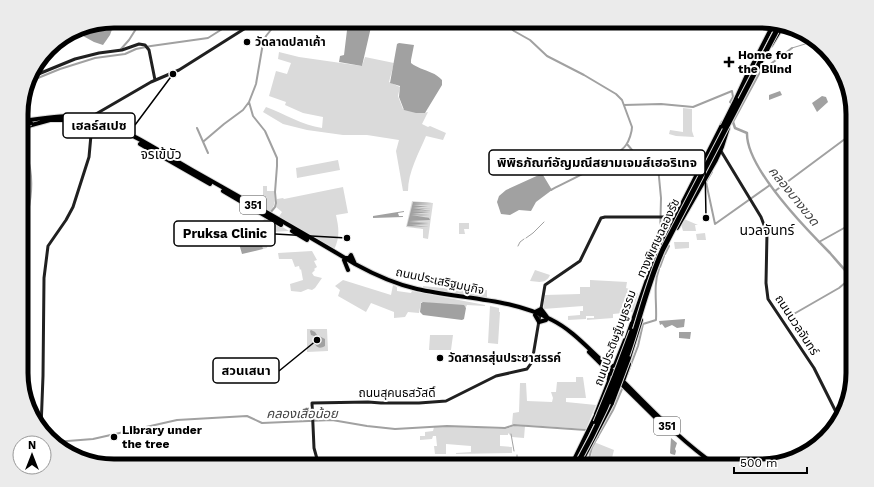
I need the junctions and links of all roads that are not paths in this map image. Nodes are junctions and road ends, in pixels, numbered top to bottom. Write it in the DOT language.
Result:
graph roads {
  1 [pos="245,28"];
  2 [pos="776,30"];
  3 [pos="777,30"];
  4 [pos="777,30"];
  5 [pos="777,30"];
  6 [pos="779,30"];
  7 [pos="773,42"];
  8 [pos="748,74"];
  9 [pos="37,75"];
  10 [pos="153,75"];
  11 [pos="159,78"];
  12 [pos="153,81"];
  13 [pos="733,102"];
  14 [pos="729,110"];
  15 [pos="737,111"];
  16 [pos="98,114"];
  17 [pos="50,118"];
  18 [pos="77,118"];
  19 [pos="89,118"];
  20 [pos="84,120"];
  21 [pos="28,122"];
  22 [pos="28,122"];
  23 [pos="28,122"];
  24 [pos="94,122"];
  25 [pos="101,123"];
  26 [pos="728,128"];
  27 [pos="92,129"];
  28 [pos="717,140"];
  29 [pos="721,151"];
  30 [pos="709,170"];
  31 [pos="678,209"];
  32 [pos="676,223"];
  33 [pos="667,231"];
  34 [pos="674,234"];
  35 [pos="345,259"];
  36 [pos="355,265"];
  37 [pos="541,309"];
  38 [pos="535,314"];
  39 [pos="540,318"];
  40 [pos="546,319"];
  41 [pos="551,321"];
  42 [pos="629,330"];
  43 [pos="638,333"];
  44 [pos="615,364"];
  45 [pos="608,366"];
  46 [pos="628,368"];
  47 [pos="608,372"];
  48 [pos="614,372"];
  49 [pos="614,378"];
  50 [pos="622,381"];
  51 [pos="607,386"];
  52 [pos="619,390"];
  53 [pos="836,412"];
  54 [pos="41,418"];
  55 [pos="595,418"];
  56 [pos="602,425"];
  57 [pos="317,459"];
  58 [pos="577,459"];
  59 [pos="578,459"];
  60 [pos="578,459"];
  61 [pos="583,459"];
  62 [pos="703,459"];
  63 [pos="707,459"];
  1 -- 11 [label="main road"];
  2 -- 8 [label="main road"];
  3 -- 7 [label="main road"];
  4 -- 28 [label="highway, ทางพิเศษฉลองรัช, bridge"];
  5 -- 32 [label="highway, ทางพิเศษฉลองรัช, bridge"];
  6 -- 7 [label="main road, ถนนประดิษฐ์มนูธรรม"];
  7 -- 15 [label="main road, ถนนประดิษฐ์มนูธรรม"];
  8 -- 13 [label="highway"];
  9 -- 10 [label="main road"];
  10 -- 11 [label="main road"];
  10 -- 12 [label="main road"];
  11 -- 12 [label="main road"];
  12 -- 16 [label="main road"];
  13 -- 14 [label="main road, ถนนประดิษฐ์มนูธรรม"];
  13 -- 28 [label="highway, bridge"];
  14 -- 15 [label="main road"];
  14 -- 31 [label="main road, ถนนประดิษฐ์มนูธรรม"];
  15 -- 26 [label="main road, ถนนประดิษฐ์มนูธรรม"];
  16 -- 19 [label="main road"];
  16 -- 25 [label="main road"];
  17 -- 18 [label="main road, ถนนประเสริฐมนูกิจ / 351"];
  17 -- 21 [label="main road, ถนนประเสริฐมนูกิจ / 351, bridge"];
  17 -- 22 [label="main road"];
  17 -- 23 [label="main road"];
  18 -- 19 [label="main road, ถนนประเสริฐมนูกิจ / 351"];
  18 -- 20 [label="main road, ถนนประเสริฐมนูกิจ / 351"];
  19 -- 24 [label="main road"];
  19 -- 25 [label="main road, ถนนประเสริฐมนูกิจ / 351"];
  20 -- 24 [label="main road, ถนนประเสริฐมนูกิจ / 351"];
  20 -- 27 [label="main road"];
  24 -- 25 [label="main road, ถนนประเสริฐมนูกิจ / 351"];
  24 -- 27 [label="main road"];
  25 -- 27 [label="main road"];
  25 -- 35 [label="main road, ถนนประเสริฐมนูกิจ / 351"];
  26 -- 29 [label="main road, ถนนประดิษฐ์มนูธรรม"];
  26 -- 30 [label="highway"];
  27 -- 54 [label="main road"];
  28 -- 59 [label="highway, ทางพิเศษฉลองรัช, bridge"];
  29 -- 30 [label="main road, ถนนประดิษฐ์มนูธรรม"];
  29 -- 53 [label="main road, ถนนนวลจันทร์"];
  30 -- 32 [label="highway, bridge"];
  30 -- 34 [label="main road, ถนนประดิษฐ์มนูธรรม"];
  31 -- 33 [label="main road, ถนนประดิษฐ์มนูธรรม"];
  31 -- 37 [label="main road, ถนนสุคนธสวัสดิ์"];
  32 -- 60 [label="highway, ทางพิเศษฉลองรัช, bridge"];
  33 -- 34 [label="main road"];
  33 -- 42 [label="main road, ถนนประดิษฐ์มนูธรรม"];
  34 -- 43 [label="main road, ถนนประดิษฐ์มนูธรรม"];
  35 -- 36 [label="main road, ถนนประเสริฐมนูกิจ / 351"];
  35 -- 36 [label="main road"];
  35 -- 36 [label="main road"];
  36 -- 38 [label="main road, ถนนประเสริฐมนูกิจ / 351"];
  37 -- 38 [label="main road"];
  37 -- 39 [label="main road, ถนนสุคนธสวัสดิ์"];
  37 -- 40 [label="main road"];
  38 -- 39 [label="main road, ถนนประเสริฐมนูกิจ / 351"];
  38 -- 39 [label="main road"];
  39 -- 40 [label="main road, ถนนประเสริฐมนูกิจ / 351"];
  39 -- 40 [label="main road"];
  39 -- 57 [label="main road, ถนนสุคนธสวัสดิ์"];
  40 -- 41 [label="main road, ถนนประเสริฐมนูกิจ / 351"];
  41 -- 45 [label="main road, ถนนประเสริฐมนูกิจ / 351"];
  41 -- 47 [label="main road, ถนนประเสริฐมนูกิจ / 351"];
  42 -- 44 [label="main road"];
  42 -- 55 [label="main road, ถนนประดิษฐ์มนูธรรม, bridge"];
  43 -- 46 [label="main road"];
  43 -- 56 [label="main road, ถนนประดิษฐ์มนูธรรม, bridge"];
  44 -- 45 [label="main road"];
  44 -- 46 [label="main road"];
  44 -- 48 [label="main road"];
  45 -- 48 [label="main road, ถนนประเสริฐมนูกิจ / 351"];
  46 -- 50 [label="main road"];
  47 -- 49 [label="main road, ถนนประเสริฐมนูกิจ / 351"];
  47 -- 51 [label="main road"];
  48 -- 49 [label="main road"];
  48 -- 50 [label="main road, ถนนประเสริฐมนูกิจ / 351"];
  49 -- 50 [label="main road, ถนนประเสริฐมนูกิจ / 351"];
  50 -- 52 [label="main road"];
  50 -- 62 [label="main road, ถนนประเสริฐมนูกิจ / 351"];
  50 -- 63 [label="main road, ถนนประเสริฐมนูกิจ / 351"];
  51 -- 52 [label="main road"];
  51 -- 55 [label="main road"];
  52 -- 56 [label="main road"];
  55 -- 58 [label="main road, ถนนประดิษฐ์มนูธรรม"];
  56 -- 61 [label="main road, ถนนประดิษฐ์มนูธรรม"];
}
